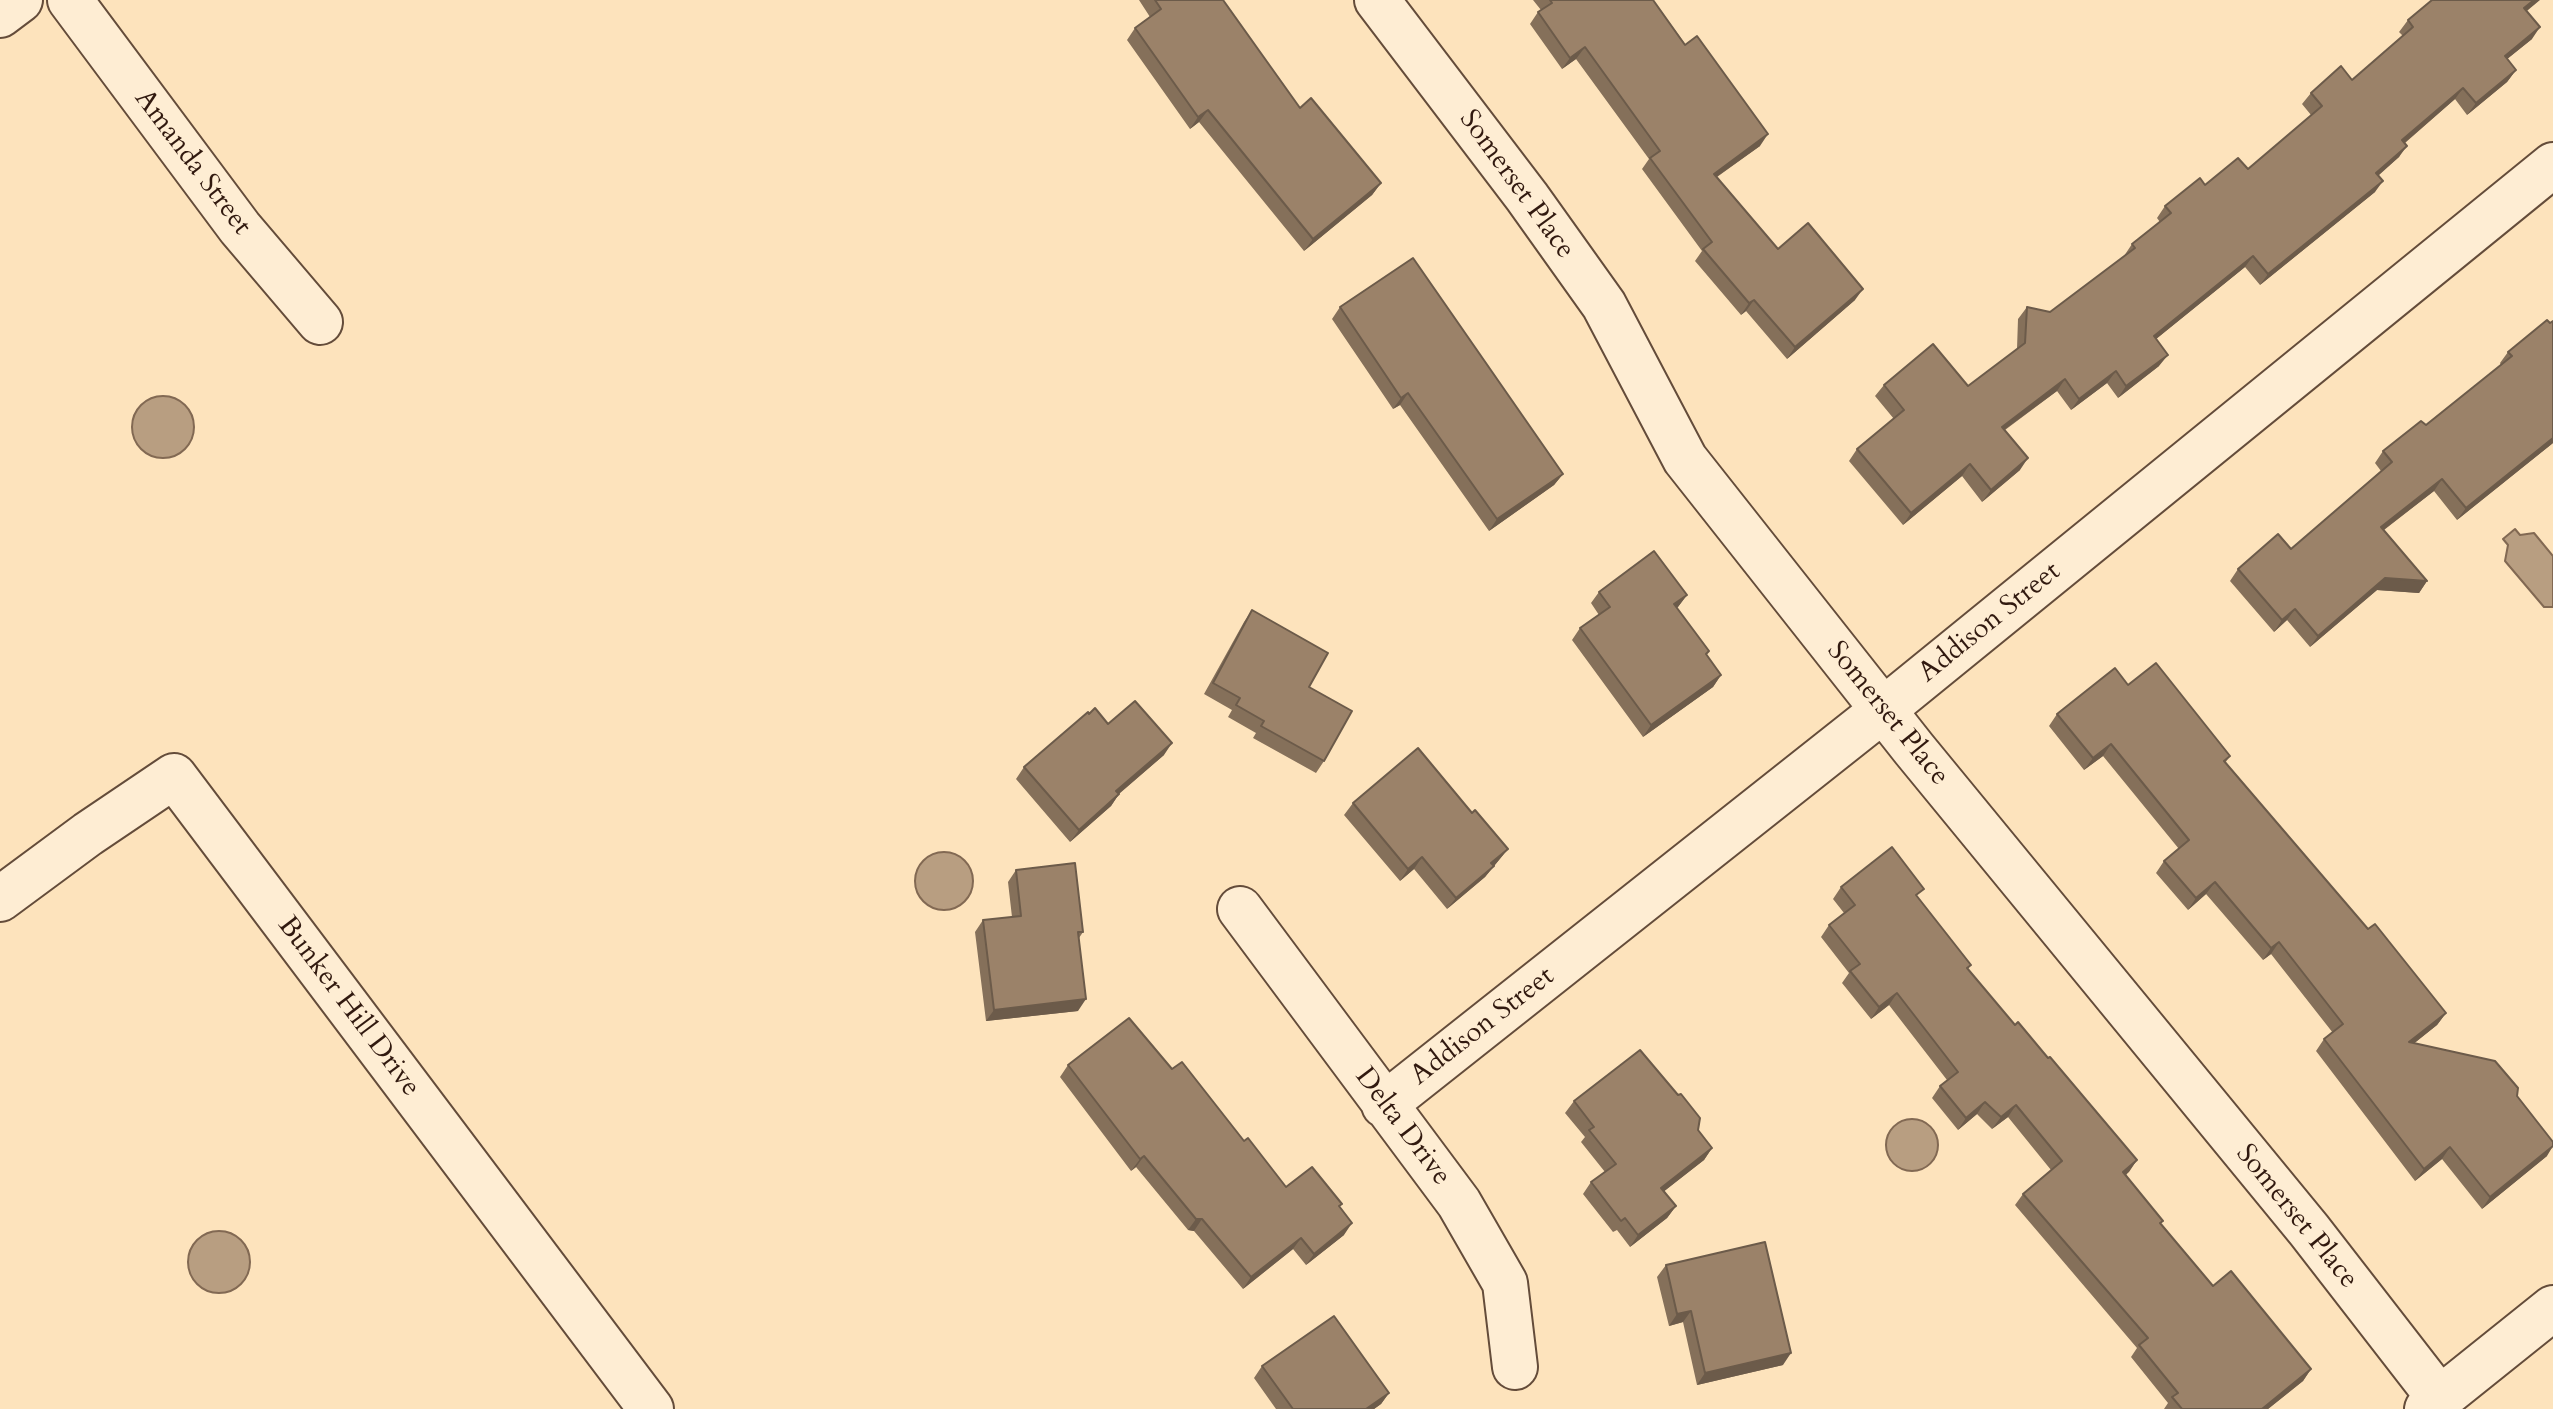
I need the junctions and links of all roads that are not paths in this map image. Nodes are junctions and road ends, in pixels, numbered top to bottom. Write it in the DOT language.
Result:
graph roads {
  1 [pos="20,0"];
  2 [pos="1377,0"];
  3 [pos="84,5"];
  4 [pos="0,15"];
  5 [pos="2553,165"];
  6 [pos="320,322"];
  7 [pos="1883,710"];
  8 [pos="0,899"];
  9 [pos="1240,909"];
  10 [pos="1384,1105"];
  11 [pos="2553,1308"];
  12 [pos="1515,1367"];
  13 [pos="2433,1404"];
  14 [pos="651,1409"];
  1 -- 4 [label="street"];
  2 -- 7 [label="street, Somerset Place"];
  3 -- 6 [label="street, Amanda Street"];
  5 -- 7 [label="street, Addison Street"];
  7 -- 10 [label="street, Addison Street"];
  7 -- 13 [label="street, Somerset Place"];
  8 -- 14 [label="street, Bunker Hill Drive"];
  9 -- 10 [label="street, Delta Drive"];
  10 -- 12 [label="street, Delta Drive"];
  11 -- 13 [label="street"];
}
